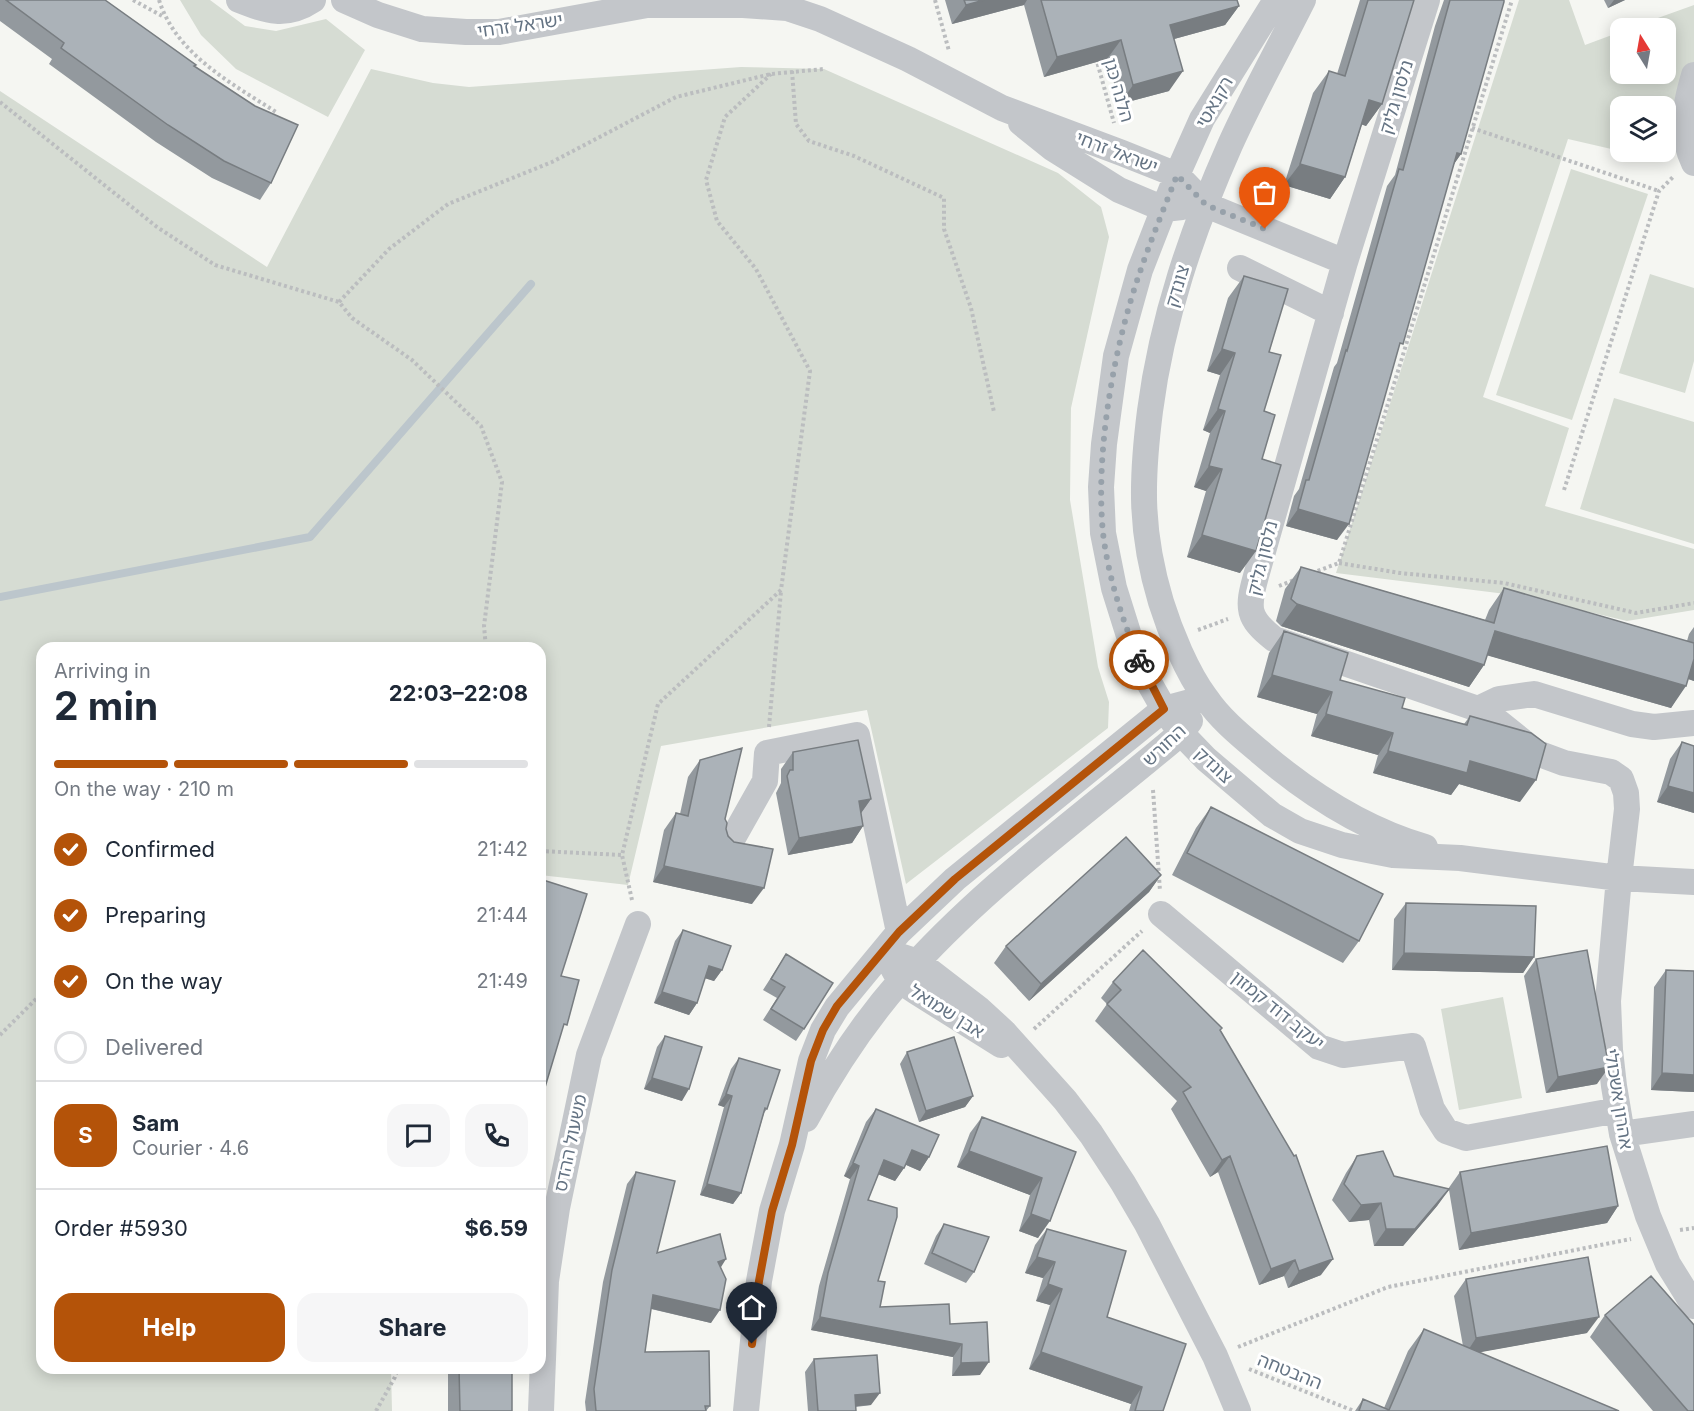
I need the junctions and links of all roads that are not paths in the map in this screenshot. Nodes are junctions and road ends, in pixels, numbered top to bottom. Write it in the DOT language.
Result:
graph roads {
  1 [pos="239,0"];
  2 [pos="313,0"];
  3 [pos="344,0"];
  4 [pos="1276,0"];
  5 [pos="1303,0"];
  6 [pos="1427,0"];
  7 [pos="1694,75"];
  8 [pos="1002,108"];
  9 [pos="1693,161"];
  10 [pos="1177,175"];
  11 [pos="1206,205"];
  12 [pos="1164,209"];
  13 [pos="1344,262"];
  14 [pos="1240,268"];
  15 [pos="1331,313"];
  16 [pos="1205,698"];
  17 [pos="1164,709"];
  18 [pos="1478,710"];
  19 [pos="1694,723"];
  20 [pos="1181,733"];
  21 [pos="729,845"];
  22 [pos="1460,858"];
  23 [pos="1618,878"];
  24 [pos="1694,882"];
  25 [pos="1161,914"];
  26 [pos="638,924"];
  27 [pos="891,942"];
  28 [pos="918,962"];
  29 [pos="900,981"];
  30 [pos="1038,1071"];
  31 [pos="1620,1122"];
  32 [pos="1694,1124"];
  33 [pos="792,1145"];
  34 [pos="546,1281"];
  35 [pos="1694,1306"];
  36 [pos="542,1374"];
  37 [pos="541,1411"];
  38 [pos="746,1411"];
  39 [pos="1238,1411"];
  1 -- 2 [label="street"];
  3 -- 8 [label="street, ישראל זרחי"];
  4 -- 10 [label="street, רקנאטי"];
  5 -- 11 [label="street, רקנאטי"];
  6 -- 13 [label="street, נלסון גליק"];
  7 -- 9 [label="street"];
  8 -- 10 [label="street, ישראל זרחי"];
  8 -- 12 [label="street, ישראל זרחי"];
  10 -- 11 [label="street, ישראל זרחי"];
  10 -- 12 [label="street, רקנאטי"];
  11 -- 12 [label="street, ישראל זרחי"];
  11 -- 13 [label="street"];
  11 -- 16 [label="street, צונדק"];
  12 -- 17 [label="street, צונדק"];
  13 -- 15 [label="street, נלסון גליק"];
  14 -- 15 [label="street"];
  15 -- 18 [label="street, נלסון גליק"];
  16 -- 17 [label="street, החורש"];
  16 -- 20 [label="street, החורש"];
  16 -- 22 [label="street, צונדק"];
  17 -- 20 [label="street, צונדק"];
  17 -- 27 [label="street, החורש"];
  18 -- 19 [label="street"];
  18 -- 23 [label="street, נלסון גליק"];
  20 -- 22 [label="street, צונדק"];
  20 -- 28 [label="street, החורש"];
  21 -- 27 [label="street"];
  22 -- 23 [label="street, צונדק"];
  23 -- 24 [label="street, צונדק"];
  23 -- 31 [label="street, אהרון אשכולי"];
  25 -- 31 [label="street, יעקב דוד קמזון"];
  26 -- 34 [label="street, משעול ההדס"];
  27 -- 28 [label="street, אבן שמואל"];
  27 -- 29 [label="street, אבן שמואל"];
  27 -- 33 [label="street, החורש"];
  28 -- 29 [label="street, החורש"];
  28 -- 30 [label="street, אבן שמואל"];
  29 -- 30 [label="street, אבן שמואל"];
  29 -- 33 [label="street, החורש"];
  30 -- 39 [label="street, אבן שמואל"];
  31 -- 32 [label="street"];
  31 -- 35 [label="street, אהרון אשכולי"];
  33 -- 38 [label="street, החורש"];
  36 -- 37 [label="street, משעול ההדס"];
}
